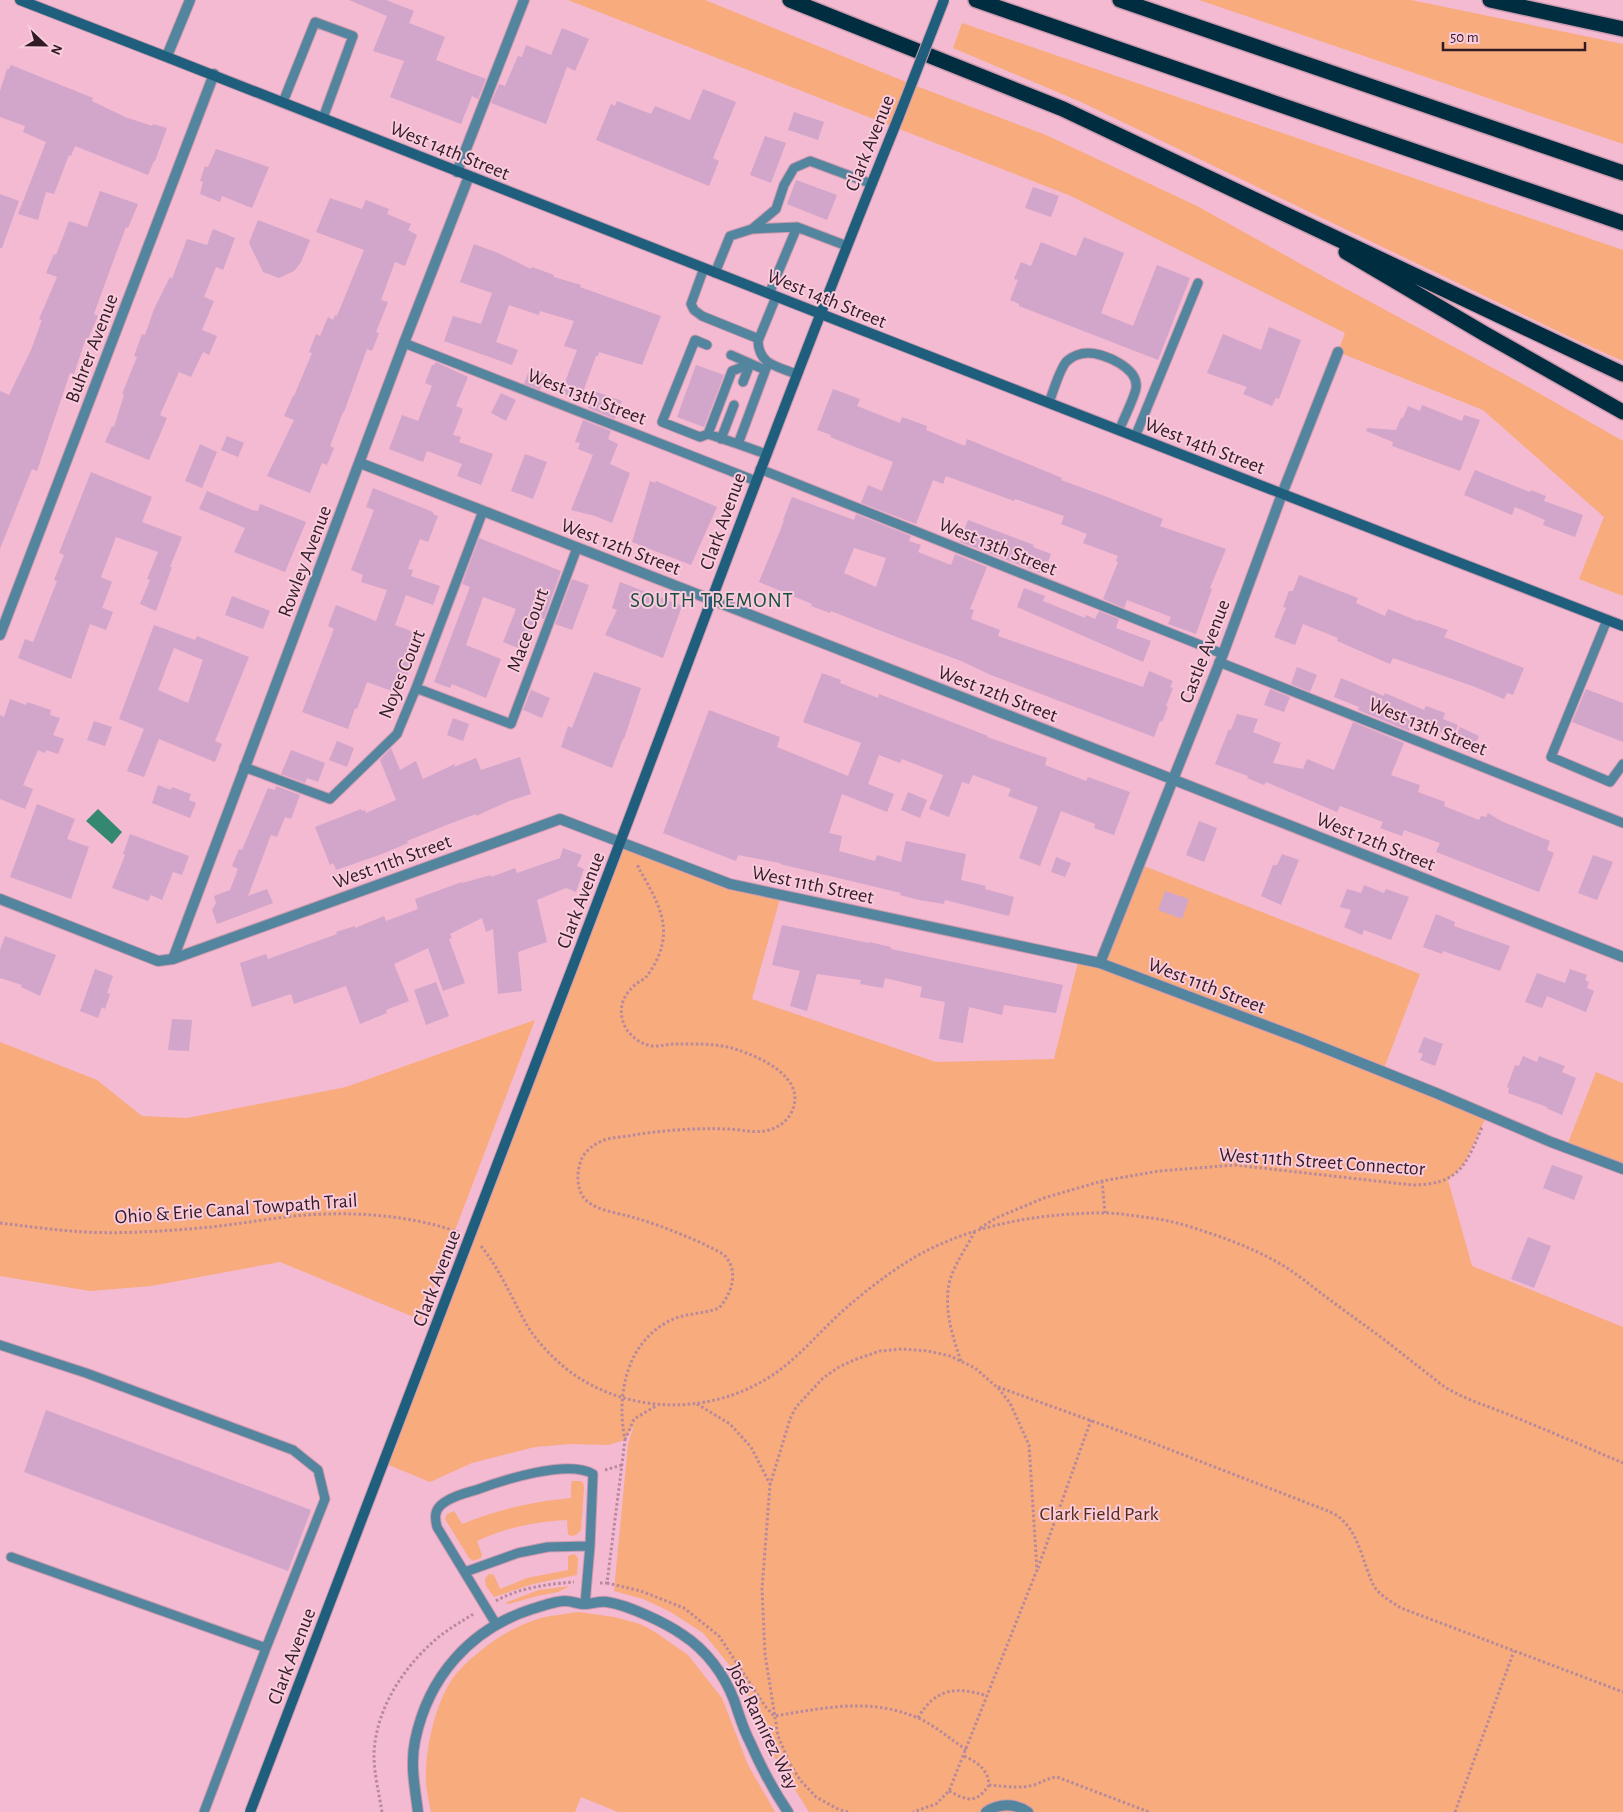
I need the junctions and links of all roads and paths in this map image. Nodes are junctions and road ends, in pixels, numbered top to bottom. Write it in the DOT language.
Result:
graph roads {
  1 [pos="20,0"];
  2 [pos="190,0"];
  3 [pos="524,0"];
  4 [pos="790,0"];
  5 [pos="944,0"];
  6 [pos="976,0"];
  7 [pos="1120,0"];
  8 [pos="1490,0"];
  9 [pos="1623,29"];
  10 [pos="167,56"];
  11 [pos="214,74"];
  12 [pos="283,102"];
  13 [pos="323,118"];
  14 [pos="457,172"];
  15 [pos="1623,173"];
  16 [pos="469,176"];
  17 [pos="872,184"];
  18 [pos="1252,197"];
  19 [pos="1623,223"];
  20 [pos="797,227"];
  21 [pos="752,229"];
  22 [pos="847,246"];
  23 [pos="704,268"];
  24 [pos="715,273"];
  25 [pos="1198,284"];
  26 [pos="772,295"];
  27 [pos="820,314"];
  28 [pos="759,339"];
  29 [pos="404,343"];
  30 [pos="707,345"];
  31 [pos="1338,352"];
  32 [pos="731,355"];
  33 [pos="750,364"];
  34 [pos="767,367"];
  35 [pos="796,374"];
  36 [pos="1623,374"];
  37 [pos="743,382"];
  38 [pos="1049,403"];
  39 [pos="734,405"];
  40 [pos="1623,412"];
  41 [pos="1119,430"];
  42 [pos="708,434"];
  43 [pos="1135,437"];
  44 [pos="721,439"];
  45 [pos="738,444"];
  46 [pos="766,454"];
  47 [pos="360,464"];
  48 [pos="760,469"];
  49 [pos="756,480"];
  50 [pos="1282,494"];
  51 [pos="483,510"];
  52 [pos="576,548"];
  53 [pos="712,600"];
  54 [pos="1607,620"];
  55 [pos="1623,626"];
  56 [pos="0,635"];
  57 [pos="1221,658"];
  58 [pos="416,688"];
  59 [pos="1623,765"];
  60 [pos="244,767"];
  61 [pos="1173,780"];
  62 [pos="1623,823"];
  63 [pos="621,843"];
  64 [pos="638,867"];
  65 [pos="0,899"];
  66 [pos="1623,957"];
  67 [pos="173,959"];
  68 [pos="1100,963"];
  69 [pos="1481,1130"];
  70 [pos="1623,1169"];
  71 [pos="1102,1180"];
  72 [pos="1105,1213"];
  73 [pos="0,1222"];
  74 [pos="977,1231"];
  75 [pos="462,1233"];
  76 [pos="480,1244"];
  77 [pos="0,1345"];
  78 [pos="961,1361"];
  79 [pos="996,1386"];
  80 [pos="623,1398"];
  81 [pos="696,1403"];
  82 [pos="657,1405"];
  83 [pos="1091,1420"];
  84 [pos="625,1440"];
  85 [pos="1623,1463"];
  86 [pos="770,1485"];
  87 [pos="590,1546"];
  88 [pos="11,1557"];
  89 [pos="1037,1570"];
  90 [pos="465,1572"];
  91 [pos="574,1582"];
  92 [pos="601,1583"];
  93 [pos="499,1599"];
  94 [pos="585,1604"];
  95 [pos="475,1613"];
  96 [pos="496,1624"];
  97 [pos="266,1648"];
  98 [pos="1514,1650"];
  99 [pos="1623,1692"];
  100 [pos="987,1696"];
  101 [pos="774,1716"];
  102 [pos="918,1718"];
  103 [pos="967,1750"];
  104 [pos="964,1756"];
  105 [pos="989,1784"];
  106 [pos="949,1791"];
  107 [pos="204,1812"];
  108 [pos="250,1812"];
  109 [pos="382,1812"];
  110 [pos="418,1812"];
  111 [pos="788,1812"];
  112 [pos="848,1812"];
  113 [pos="914,1812"];
  114 [pos="986,1812"];
  115 [pos="1028,1812"];
  116 [pos="1149,1812"];
  117 [pos="1455,1812"];
  1 -- 10 [label="street, West 14th Street"];
  2 -- 10 [label="street"];
  3 -- 14 [label="street"];
  4 -- 18 [label="highway"];
  5 -- 17 [label="street, Clark Avenue, bridge"];
  6 -- 19 [label="highway"];
  7 -- 15 [label="highway"];
  8 -- 9 [label="highway"];
  10 -- 11 [label="street, West 14th Street"];
  11 -- 12 [label="street, West 14th Street"];
  11 -- 56 [label="street, Buhrer Avenue"];
  12 -- 13 [label="street, West 14th Street"];
  12 -- 13 [label="lane"];
  13 -- 14 [label="street, West 14th Street"];
  14 -- 16 [label="street, West 14th Street"];
  16 -- 23 [label="street, West 14th Street"];
  16 -- 29 [label="street, Rowley Avenue"];
  17 -- 21 [label="lane"];
  17 -- 22 [label="street, Clark Avenue"];
  18 -- 36 [label="highway"];
  18 -- 40 [label="highway"];
  20 -- 21 [label="lane"];
  20 -- 22 [label="lane"];
  20 -- 26 [label="lane"];
  21 -- 24 [label="lane"];
  22 -- 27 [label="street, Clark Avenue"];
  23 -- 24 [label="street, West 14th Street"];
  23 -- 28 [label="lane"];
  24 -- 26 [label="street, West 14th Street"];
  25 -- 43 [label="lane"];
  26 -- 27 [label="street, West 14th Street"];
  26 -- 28 [label="lane"];
  27 -- 35 [label="street, Clark Avenue"];
  27 -- 38 [label="street, West 14th Street"];
  28 -- 34 [label="lane"];
  29 -- 47 [label="street, Rowley Avenue"];
  29 -- 49 [label="lane, West 13th Street"];
  30 -- 42 [label="lane"];
  31 -- 50 [label="street, Castle Avenue"];
  32 -- 33 [label="lane"];
  33 -- 34 [label="lane"];
  33 -- 37 [label="lane"];
  33 -- 42 [label="lane"];
  34 -- 35 [label="lane"];
  34 -- 45 [label="lane"];
  35 -- 46 [label="street, Clark Avenue"];
  38 -- 41 [label="street, West 14th Street"];
  38 -- 41 [label="lane"];
  39 -- 44 [label="lane"];
  41 -- 43 [label="street, West 14th Street"];
  42 -- 44 [label="lane"];
  43 -- 50 [label="street, West 14th Street"];
  44 -- 45 [label="lane"];
  45 -- 46 [label="lane"];
  46 -- 48 [label="street, Clark Avenue"];
  47 -- 51 [label="street, West 12th Street"];
  47 -- 60 [label="street, Rowley Avenue"];
  48 -- 49 [label="street, Clark Avenue"];
  48 -- 57 [label="lane, West 13th Street"];
  49 -- 53 [label="street, Clark Avenue"];
  50 -- 54 [label="street, West 14th Street"];
  50 -- 57 [label="street, Castle Avenue"];
  51 -- 52 [label="street, West 12th Street"];
  51 -- 58 [label="lane, Noyes Court"];
  52 -- 53 [label="street, West 12th Street"];
  52 -- 58 [label="lane, Mace Court"];
  53 -- 61 [label="street, West 12th Street"];
  53 -- 63 [label="street, Clark Avenue"];
  54 -- 55 [label="street, West 14th Street"];
  54 -- 59 [label="lane"];
  57 -- 61 [label="street, Castle Avenue"];
  57 -- 62 [label="lane, West 13th Street"];
  58 -- 60 [label="lane, Noyes Court"];
  60 -- 67 [label="street, Rowley Avenue"];
  61 -- 66 [label="street, West 12th Street"];
  61 -- 68 [label="street, Castle Avenue"];
  63 -- 67 [label="street, West 11th Street"];
  63 -- 68 [label="street, West 11th Street"];
  63 -- 108 [label="street, Clark Avenue, bridge"];
  64 -- 80 [label="path"];
  65 -- 67 [label="street, West 11th Street"];
  68 -- 70 [label="street, West 11th Street"];
  69 -- 71 [label="path, West 11th Street Connector"];
  71 -- 72 [label="path"];
  71 -- 74 [label="path, West 11th Street Connector"];
  72 -- 74 [label="path"];
  72 -- 85 [label="path"];
  73 -- 75 [label="path, Ohio & Erie Canal Towpath Trail"];
  74 -- 78 [label="path"];
  74 -- 81 [label="path"];
  76 -- 80 [label="path"];
  77 -- 97 [label="lane"];
  78 -- 79 [label="path"];
  78 -- 86 [label="path"];
  79 -- 83 [label="path"];
  79 -- 89 [label="path"];
  80 -- 82 [label="path"];
  80 -- 84 [label="path"];
  81 -- 82 [label="path"];
  81 -- 86 [label="path"];
  82 -- 84 [label="path"];
  83 -- 89 [label="path"];
  83 -- 98 [label="path"];
  84 -- 92 [label="path"];
  86 -- 101 [label="path"];
  87 -- 90 [label="lane"];
  87 -- 90 [label="lane"];
  87 -- 94 [label="lane"];
  88 -- 97 [label="lane"];
  89 -- 100 [label="path"];
  90 -- 96 [label="lane"];
  91 -- 93 [label="path"];
  94 -- 96 [label="street, José Ramírez Way"];
  94 -- 111 [label="street, José Ramírez Way"];
  95 -- 109 [label="path"];
  96 -- 110 [label="street, José Ramírez Way"];
  97 -- 107 [label="lane"];
  98 -- 99 [label="path"];
  98 -- 117 [label="path"];
  100 -- 102 [label="path"];
  100 -- 103 [label="path"];
  101 -- 102 [label="path"];
  101 -- 112 [label="path"];
  102 -- 103 [label="path"];
  103 -- 104 [label="path"];
  104 -- 105 [label="path"];
  104 -- 106 [label="path"];
  105 -- 106 [label="path"];
  105 -- 116 [label="path"];
  106 -- 113 [label="path"];
  114 -- 115 [label="street"];
}
